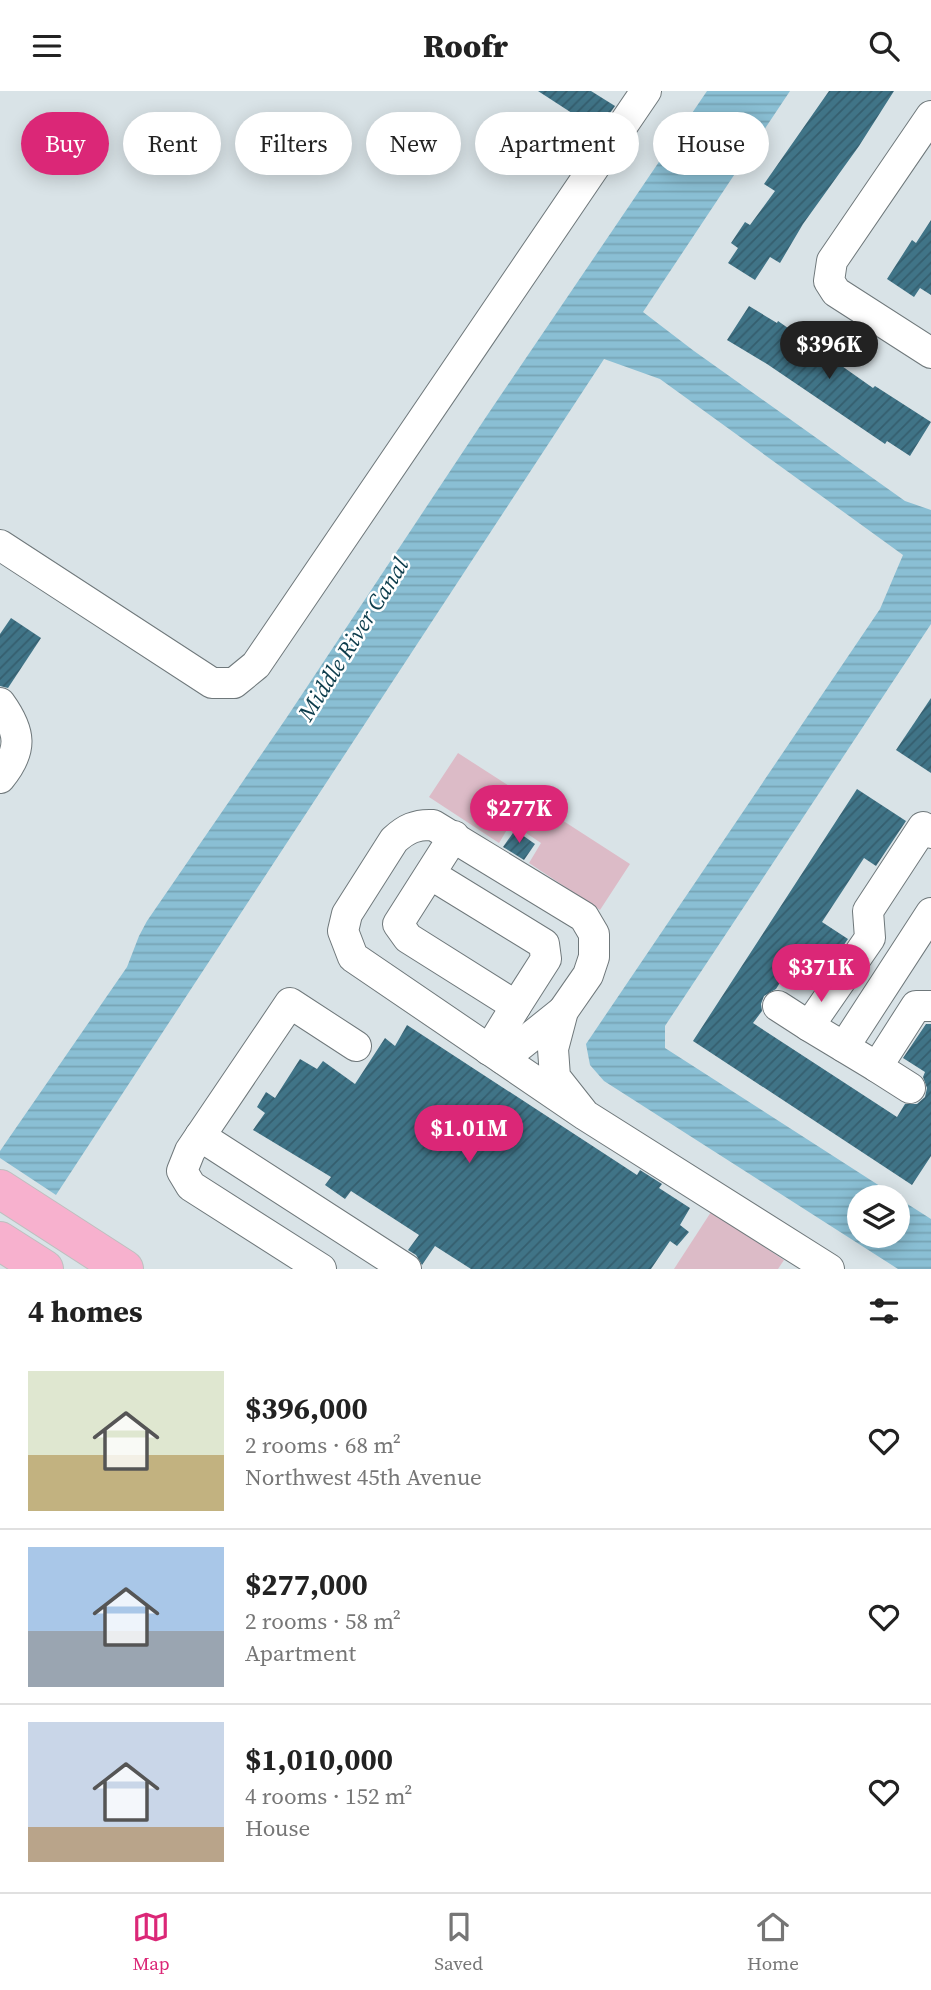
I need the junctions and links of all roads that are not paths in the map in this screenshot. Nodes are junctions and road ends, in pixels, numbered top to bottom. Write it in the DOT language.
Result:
graph roads {
  1 [pos="646,91"];
  2 [pos="931,116"];
  3 [pos="931,353"];
  4 [pos="0,545"];
  5 [pos="0,703"];
  6 [pos="0,778"];
  7 [pos="927,830"];
  8 [pos="454,836"];
  9 [pos="430,874"];
  10 [pos="931,913"];
  11 [pos="516,1006"];
  12 [pos="778,1006"];
  13 [pos="931,1006"];
  14 [pos="563,1010"];
  15 [pos="810,1026"];
  16 [pos="356,1047"];
  17 [pos="844,1047"];
  18 [pos="496,1054"];
  19 [pos="877,1067"];
  20 [pos="910,1088"];
  21 [pos="585,1115"];
  22 [pos="200,1136"];
  23 [pos="0,1189"];
  24 [pos="124,1269"];
  25 [pos="321,1269"];
  26 [pos="406,1269"];
  27 [pos="829,1269"];
  1 -- 4 [label="street"];
  2 -- 3 [label="street"];
  5 -- 6 [label="street"];
  7 -- 15 [label="street"];
  8 -- 9 [label="street"];
  8 -- 14 [label="street"];
  8 -- 18 [label="street"];
  9 -- 11 [label="street"];
  9 -- 11 [label="street"];
  10 -- 17 [label="street"];
  11 -- 18 [label="street"];
  12 -- 15 [label="street"];
  13 -- 19 [label="street"];
  14 -- 18 [label="street"];
  14 -- 21 [label="street"];
  15 -- 17 [label="street"];
  16 -- 22 [label="street"];
  17 -- 19 [label="street"];
  18 -- 21 [label="street"];
  19 -- 20 [label="street"];
  21 -- 27 [label="street"];
  22 -- 25 [label="street"];
  22 -- 26 [label="street"];
  23 -- 24 [label="main road"];
}
